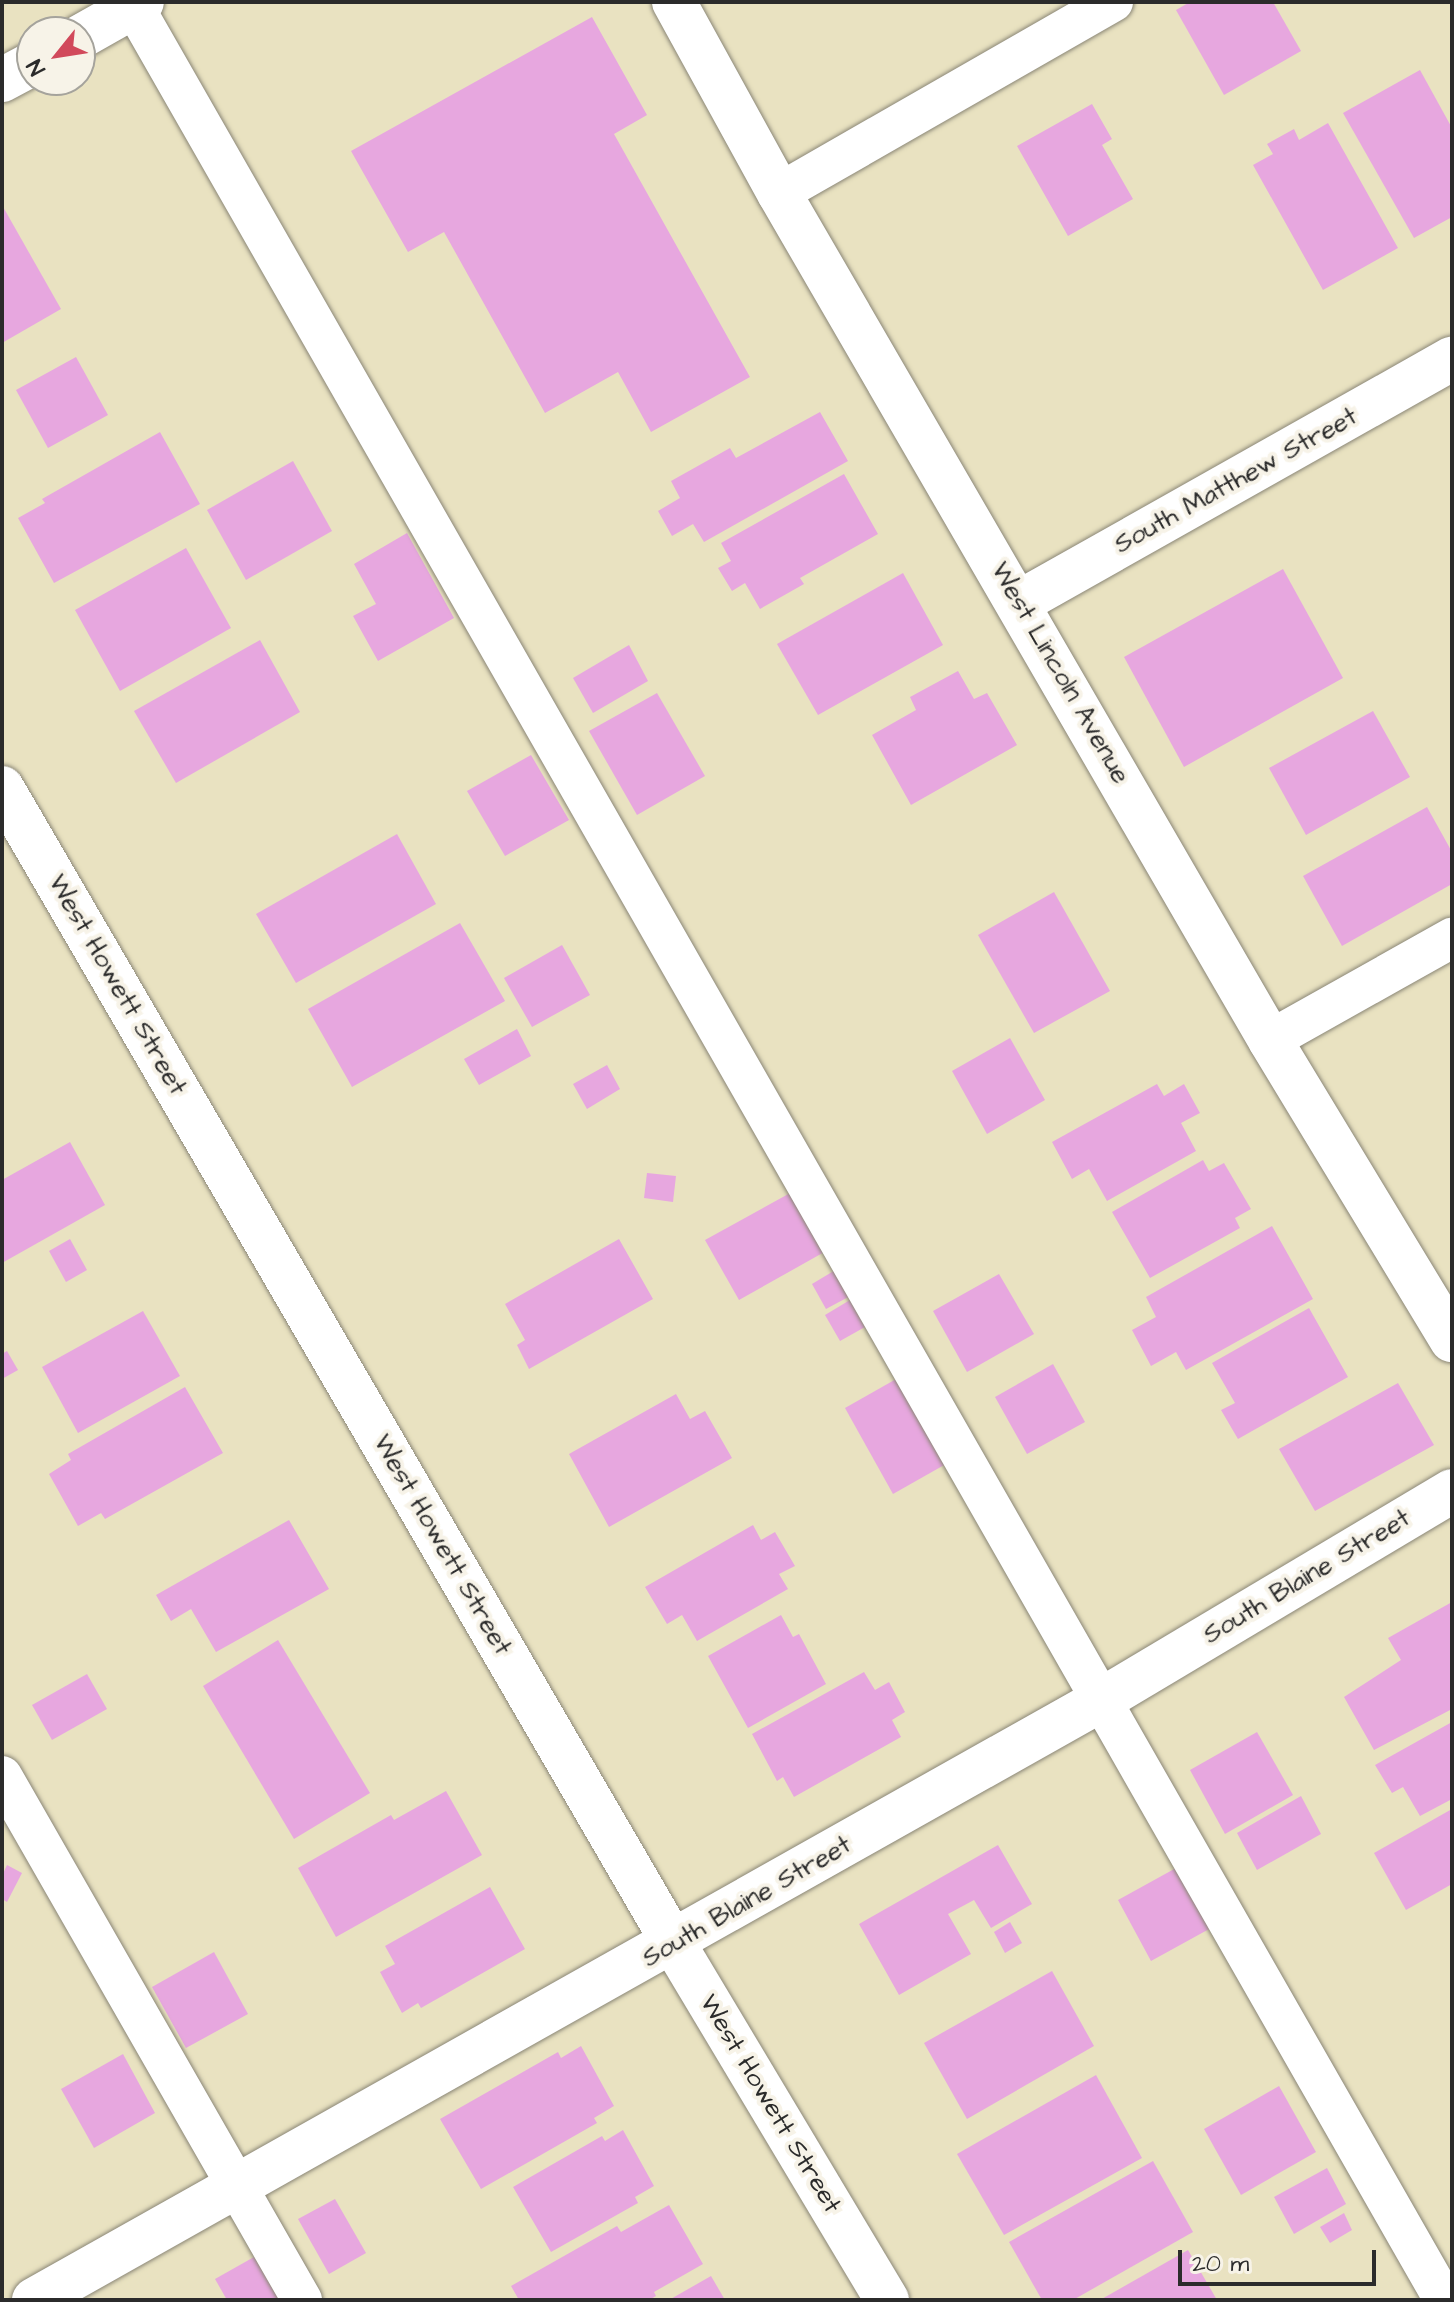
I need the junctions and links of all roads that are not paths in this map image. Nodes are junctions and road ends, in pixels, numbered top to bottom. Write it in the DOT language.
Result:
graph roads {
  1 [pos="674,2"];
  2 [pos="1113,2"];
  3 [pos="138,4"];
  4 [pos="96,28"];
  5 [pos="779,193"];
  6 [pos="1452,359"];
  7 [pos="1020,602"];
  8 [pos="2,788"];
  9 [pos="1452,938"];
  10 [pos="1270,1040"];
  11 [pos="1452,1340"];
  12 [pos="1452,1491"];
  13 [pos="1103,1699"];
  14 [pos="2,1776"];
  15 [pos="674,1944"];
  16 [pos="238,2188"];
  17 [pos="34,2300"];
  18 [pos="302,2300"];
  19 [pos="887,2300"];
  20 [pos="1444,2300"];
  1 -- 5 [label="main road, West Lincoln Avenue"];
  2 -- 5 [label="lane"];
  3 -- 4 [label="main road"];
  3 -- 13 [label="lane"];
  5 -- 7 [label="main road, West Lincoln Avenue"];
  6 -- 7 [label="main road, South Matthew Street"];
  7 -- 10 [label="main road, West Lincoln Avenue"];
  8 -- 15 [label="main road, West Howett Street"];
  9 -- 10 [label="lane"];
  10 -- 11 [label="main road, West Lincoln Avenue"];
  12 -- 13 [label="main road, South Blaine Street"];
  13 -- 15 [label="main road, South Blaine Street"];
  13 -- 20 [label="lane"];
  14 -- 16 [label="lane"];
  15 -- 16 [label="main road, South Blaine Street"];
  15 -- 19 [label="main road, West Howett Street"];
  16 -- 17 [label="main road, South Blaine Street"];
  16 -- 18 [label="lane"];
}
